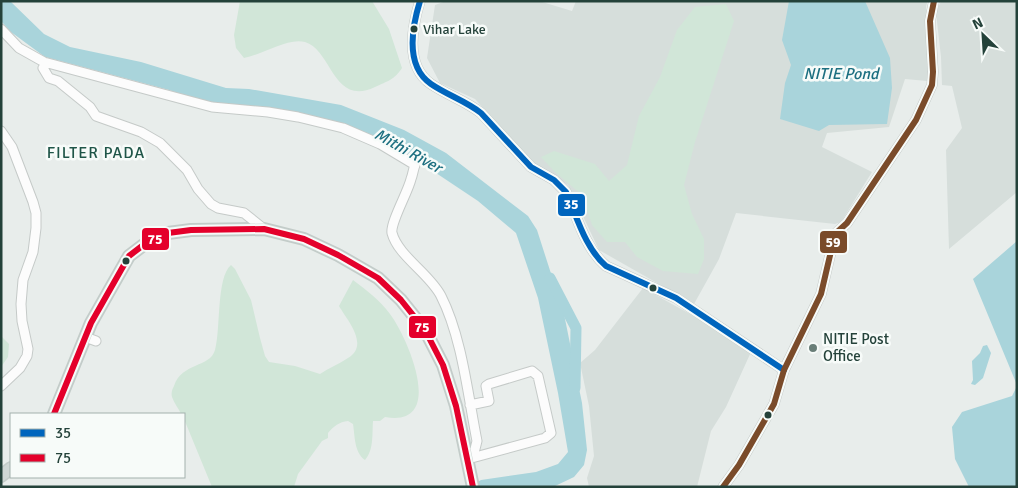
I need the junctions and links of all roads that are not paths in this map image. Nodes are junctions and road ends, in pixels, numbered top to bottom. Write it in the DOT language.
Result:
graph roads {
  1 [pos="420,1"];
  2 [pos="934,1"];
  3 [pos="1,29"];
  4 [pos="47,63"];
  5 [pos="1,131"];
  6 [pos="264,229"];
  7 [pos="84,337"];
  8 [pos="96,341"];
  9 [pos="784,370"];
  10 [pos="1,386"];
  11 [pos="470,405"];
  12 [pos="54,413"];
  13 [pos="467,459"];
  14 [pos="472,483"];
  15 [pos="723,487"];
  1 -- 9 [label="street"];
  2 -- 9 [label="street"];
  3 -- 4 [label="street"];
  4 -- 6 [label="street"];
  4 -- 11 [label="street"];
  5 -- 10 [label="street"];
  6 -- 7 [label="main road"];
  6 -- 13 [label="main road"];
  7 -- 8 [label="street"];
  7 -- 12 [label="main road"];
  9 -- 15 [label="street"];
  11 -- 13 [label="street"];
  11 -- 13 [label="street"];
  13 -- 14 [label="main road"];
}
